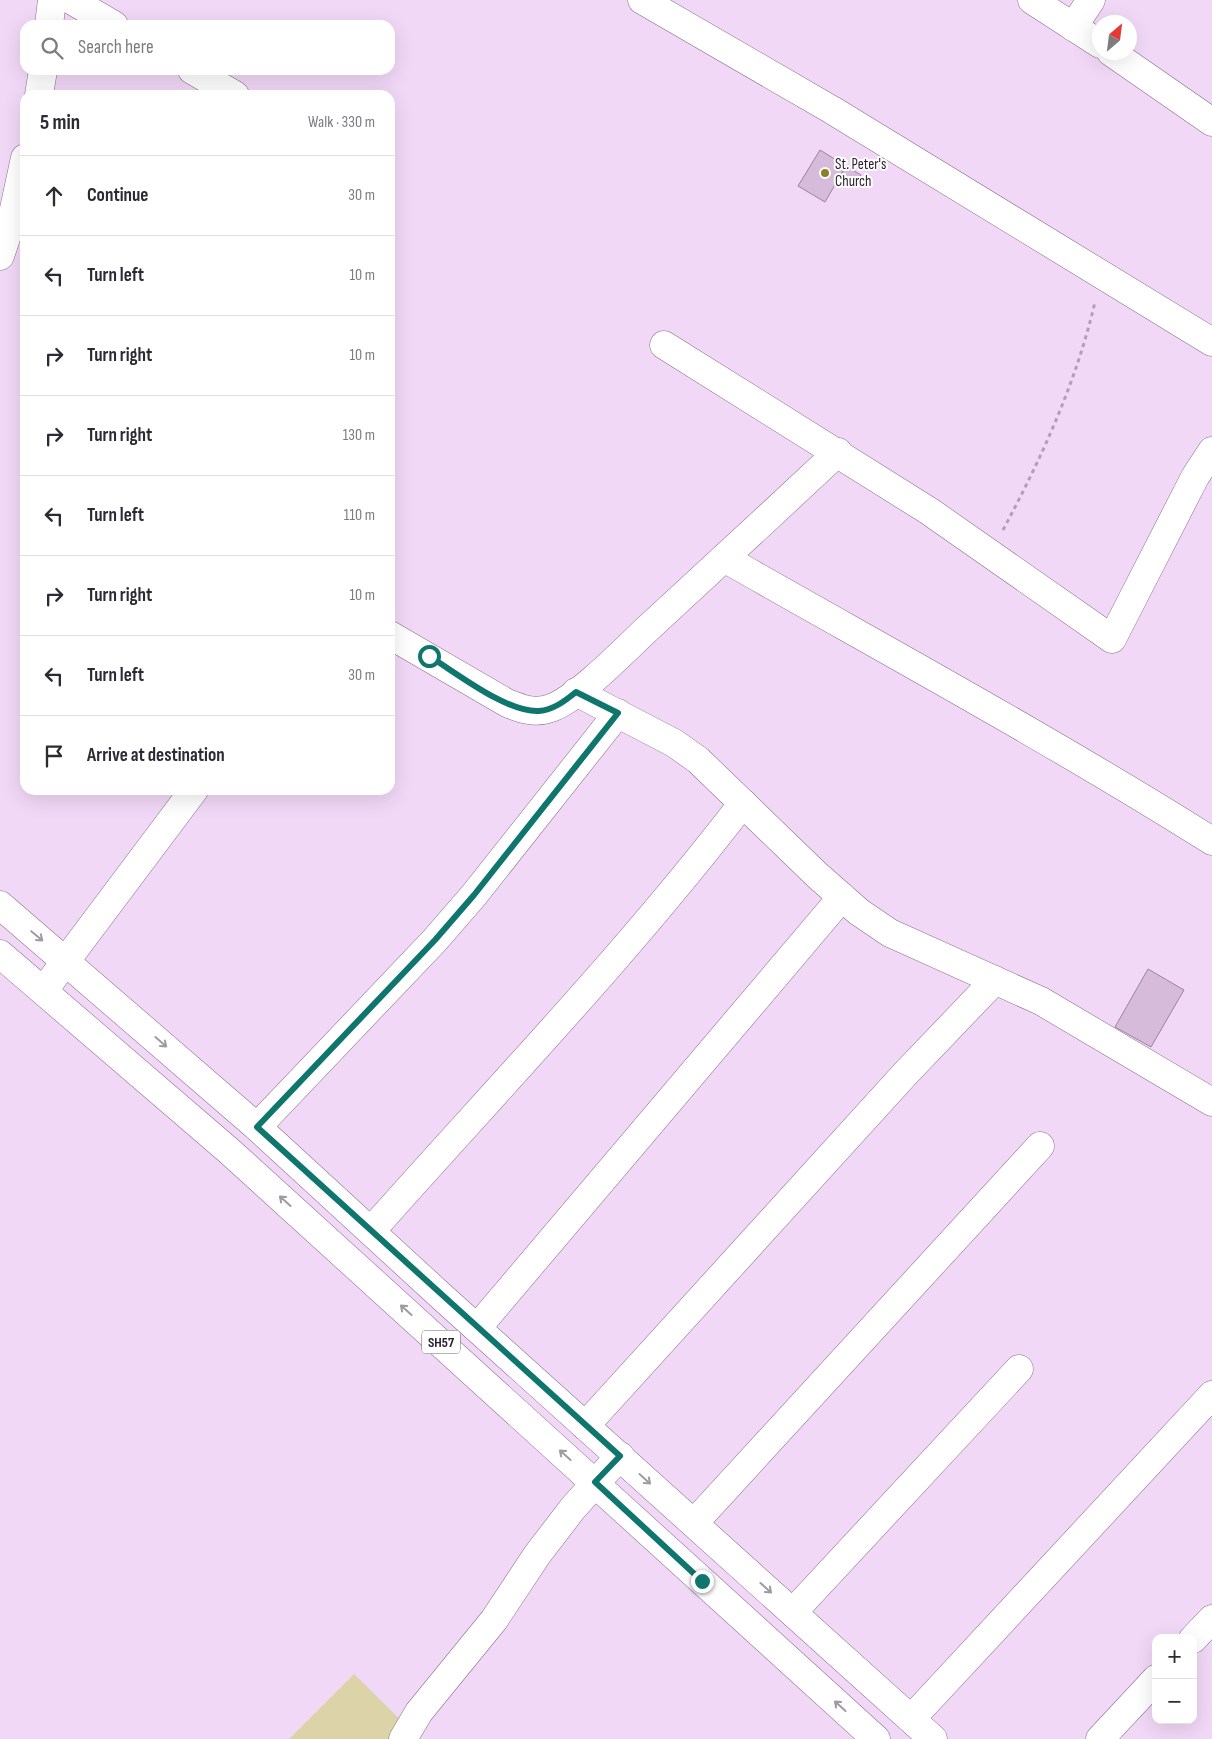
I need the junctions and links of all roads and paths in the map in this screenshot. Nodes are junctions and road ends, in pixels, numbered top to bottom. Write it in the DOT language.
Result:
graph roads {
  1 [pos="52,0"];
  2 [pos="71,0"];
  3 [pos="642,0"];
  4 [pos="1032,0"];
  5 [pos="1091,0"];
  6 [pos="50,20"];
  7 [pos="105,20"];
  8 [pos="1073,27"];
  9 [pos="1092,39"];
  10 [pos="1123,60"];
  11 [pos="42,75"];
  12 [pos="201,75"];
  13 [pos="40,90"];
  14 [pos="226,90"];
  15 [pos="1212,122"];
  16 [pos="20,181"];
  17 [pos="0,256"];
  18 [pos="1101,274"];
  19 [pos="1212,342"];
  20 [pos="664,345"];
  21 [pos="838,452"];
  22 [pos="1212,452"];
  23 [pos="991,552"];
  24 [pos="724,558"];
  25 [pos="395,638"];
  26 [pos="576,692"];
  27 [pos="618,713"];
  28 [pos="190,795"];
  29 [pos="743,803"];
  30 [pos="1212,841"];
  31 [pos="842,898"];
  32 [pos="0,905"];
  33 [pos="0,954"];
  34 [pos="67,961"];
  35 [pos="995,980"];
  36 [pos="44,990"];
  37 [pos="1212,1102"];
  38 [pos="257,1127"];
  39 [pos="1040,1146"];
  40 [pos="371,1232"];
  41 [pos="477,1328"];
  42 [pos="1018,1369"];
  43 [pos="1212,1395"];
  44 [pos="585,1426"];
  45 [pos="620,1456"];
  46 [pos="595,1482"];
  47 [pos="694,1523"];
  48 [pos="793,1612"];
  49 [pos="1212,1619"];
  50 [pos="1197,1635"];
  51 [pos="1152,1684"];
  52 [pos="911,1719"];
  53 [pos="404,1739"];
  54 [pos="876,1739"];
  55 [pos="933,1739"];
  56 [pos="1100,1739"];
  1 -- 6 [label="street"];
  2 -- 7 [label="street"];
  3 -- 18 [label="street"];
  4 -- 8 [label="street"];
  5 -- 8 [label="street"];
  8 -- 9 [label="street"];
  10 -- 15 [label="street"];
  11 -- 13 [label="street"];
  12 -- 14 [label="street"];
  16 -- 17 [label="street"];
  18 -- 19 [label="street"];
  18 -- 23 [label="path"];
  20 -- 21 [label="street"];
  21 -- 23 [label="street"];
  21 -- 24 [label="street"];
  22 -- 23 [label="street"];
  24 -- 26 [label="street"];
  24 -- 30 [label="street"];
  25 -- 26 [label="street"];
  26 -- 27 [label="street"];
  27 -- 29 [label="street"];
  27 -- 38 [label="street"];
  28 -- 34 [label="street"];
  29 -- 31 [label="street"];
  29 -- 40 [label="street"];
  31 -- 35 [label="street"];
  31 -- 41 [label="street"];
  32 -- 34 [label="street, SH57, one-way"];
  33 -- 36 [label="street, SH57"];
  34 -- 36 [label="street"];
  34 -- 38 [label="street, SH57, one-way"];
  35 -- 37 [label="street"];
  35 -- 44 [label="street"];
  46 -- 36 [label="street, SH57, one-way"];
  38 -- 40 [label="street, SH57"];
  39 -- 47 [label="street"];
  40 -- 41 [label="street, SH57"];
  41 -- 44 [label="street, SH57"];
  42 -- 48 [label="street"];
  43 -- 52 [label="street"];
  44 -- 45 [label="street, SH57"];
  45 -- 46 [label="street"];
  45 -- 47 [label="street, SH57, one-way"];
  46 -- 53 [label="street"];
  54 -- 46 [label="street, SH57, one-way"];
  47 -- 48 [label="street, SH57, one-way"];
  48 -- 52 [label="street, SH57"];
  49 -- 50 [label="street"];
  51 -- 56 [label="street"];
  52 -- 55 [label="street, SH57"];
}
